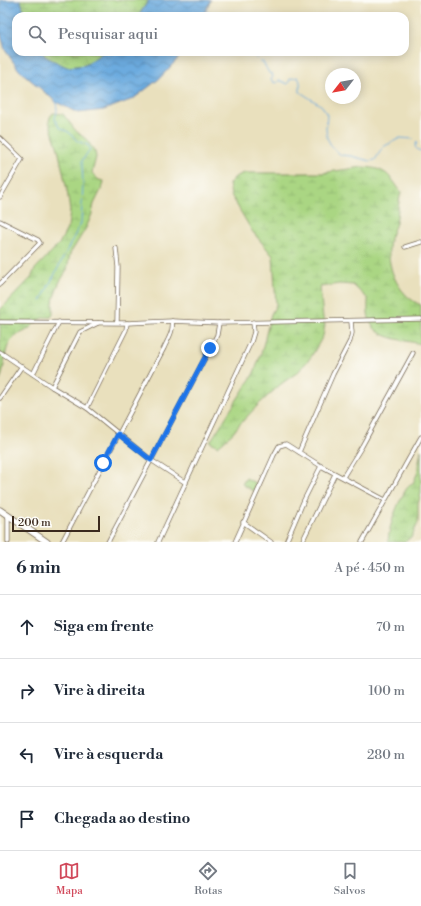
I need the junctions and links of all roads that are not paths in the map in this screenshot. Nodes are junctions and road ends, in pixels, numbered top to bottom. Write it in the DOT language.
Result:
graph roads {
  1 [pos="0,138"];
  2 [pos="0,197"];
  3 [pos="0,221"];
  4 [pos="421,242"];
  5 [pos="405,247"];
  6 [pos="116,248"];
  7 [pos="0,284"];
  8 [pos="421,319"];
  9 [pos="172,321"];
  10 [pos="351,321"];
  11 [pos="0,322"];
  12 [pos="59,322"];
  13 [pos="99,322"];
  14 [pos="117,322"];
  15 [pos="219,322"];
  16 [pos="252,322"];
  17 [pos="127,323"];
  18 [pos="0,352"];
  19 [pos="413,353"];
  20 [pos="22,366"];
  21 [pos="33,374"];
  22 [pos="52,387"];
  23 [pos="0,398"];
  24 [pos="87,408"];
  25 [pos="118,434"];
  26 [pos="421,437"];
  27 [pos="299,452"];
  28 [pos="151,460"];
  29 [pos="321,466"];
  30 [pos="335,474"];
  31 [pos="343,477"];
  32 [pos="186,483"];
  33 [pos="385,500"];
  34 [pos="0,510"];
  35 [pos="8,515"];
  36 [pos="243,522"];
  37 [pos="8,542"];
  38 [pos="47,542"];
  39 [pos="62,542"];
  40 [pos="108,542"];
  41 [pos="158,542"];
  42 [pos="234,542"];
  43 [pos="271,542"];
  44 [pos="286,542"];
  45 [pos="302,542"];
  46 [pos="362,542"];
  1 -- 2 [label="street"];
  3 -- 7 [label="street"];
  4 -- 5 [label="street"];
  6 -- 14 [label="street"];
  8 -- 10 [label="street"];
  9 -- 15 [label="street"];
  9 -- 17 [label="street"];
  9 -- 25 [label="street"];
  10 -- 16 [label="street"];
  10 -- 27 [label="street"];
  11 -- 12 [label="street"];
  12 -- 13 [label="street"];
  12 -- 21 [label="street"];
  13 -- 14 [label="street"];
  13 -- 22 [label="street"];
  14 -- 17 [label="street"];
  15 -- 16 [label="street"];
  15 -- 28 [label="street"];
  16 -- 32 [label="street"];
  17 -- 24 [label="street"];
  18 -- 20 [label="street"];
  19 -- 31 [label="street"];
  20 -- 21 [label="street"];
  20 -- 23 [label="street"];
  21 -- 22 [label="street"];
  22 -- 24 [label="street"];
  24 -- 25 [label="street"];
  25 -- 28 [label="street"];
  25 -- 39 [label="street"];
  26 -- 33 [label="street"];
  27 -- 29 [label="street"];
  27 -- 36 [label="street"];
  28 -- 32 [label="street"];
  28 -- 40 [label="street"];
  29 -- 30 [label="street"];
  29 -- 44 [label="street"];
  30 -- 31 [label="street"];
  30 -- 45 [label="street"];
  31 -- 33 [label="street"];
  32 -- 41 [label="street"];
  33 -- 46 [label="street"];
  34 -- 35 [label="main road"];
  35 -- 37 [label="street"];
  35 -- 38 [label="main road"];
  36 -- 42 [label="street"];
  36 -- 43 [label="street"];
}
